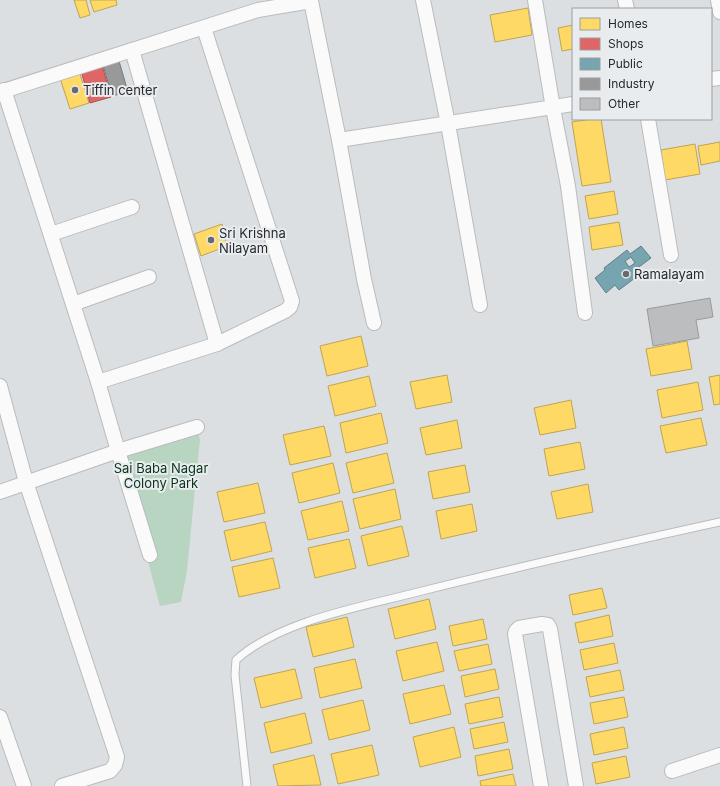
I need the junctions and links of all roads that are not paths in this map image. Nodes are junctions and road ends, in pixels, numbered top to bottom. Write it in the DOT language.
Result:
graph roads {
  1 [pos="423,0"];
  2 [pos="535,0"];
  3 [pos="718,0"];
  4 [pos="720,12"];
  5 [pos="204,28"];
  6 [pos="132,50"];
  7 [pos="2,91"];
  8 [pos="572,104"];
  9 [pos="553,108"];
  10 [pos="648,120"];
  11 [pos="448,124"];
  12 [pos="339,140"];
  13 [pos="132,207"];
  14 [pos="51,234"];
  15 [pos="671,255"];
  16 [pos="148,277"];
  17 [pos="73,304"];
  18 [pos="480,305"];
  19 [pos="585,313"];
  20 [pos="374,323"];
  21 [pos="217,344"];
  22 [pos="98,382"];
  23 [pos="0,386"];
  24 [pos="198,427"];
  25 [pos="118,451"];
  26 [pos="26,482"];
  27 [pos="0,492"];
  28 [pos="720,522"];
  29 [pos="150,556"];
  30 [pos="0,717"];
  31 [pos="720,755"];
  32 [pos="672,771"];
  33 [pos="24,786"];
  34 [pos="62,786"];
  35 [pos="247,786"];
  36 [pos="541,786"];
  37 [pos="576,786"];
  1 -- 11 [label="street"];
  2 -- 9 [label="street"];
  3 -- 4 [label="street"];
  5 -- 6 [label="street"];
  5 -- 12 [label="street"];
  5 -- 21 [label="street"];
  6 -- 7 [label="street"];
  6 -- 21 [label="street"];
  7 -- 14 [label="street"];
  8 -- 9 [label="street"];
  9 -- 11 [label="street"];
  9 -- 19 [label="street"];
  10 -- 15 [label="street"];
  11 -- 12 [label="street"];
  11 -- 18 [label="street"];
  12 -- 20 [label="street"];
  13 -- 14 [label="street"];
  14 -- 17 [label="street"];
  16 -- 17 [label="street"];
  17 -- 22 [label="street"];
  21 -- 22 [label="street"];
  22 -- 25 [label="street"];
  23 -- 26 [label="street"];
  24 -- 25 [label="street"];
  25 -- 26 [label="street"];
  25 -- 29 [label="street"];
  26 -- 27 [label="street"];
  26 -- 34 [label="street"];
  28 -- 35 [label="lane"];
  30 -- 33 [label="street"];
  31 -- 32 [label="street"];
  36 -- 37 [label="street"];
}
